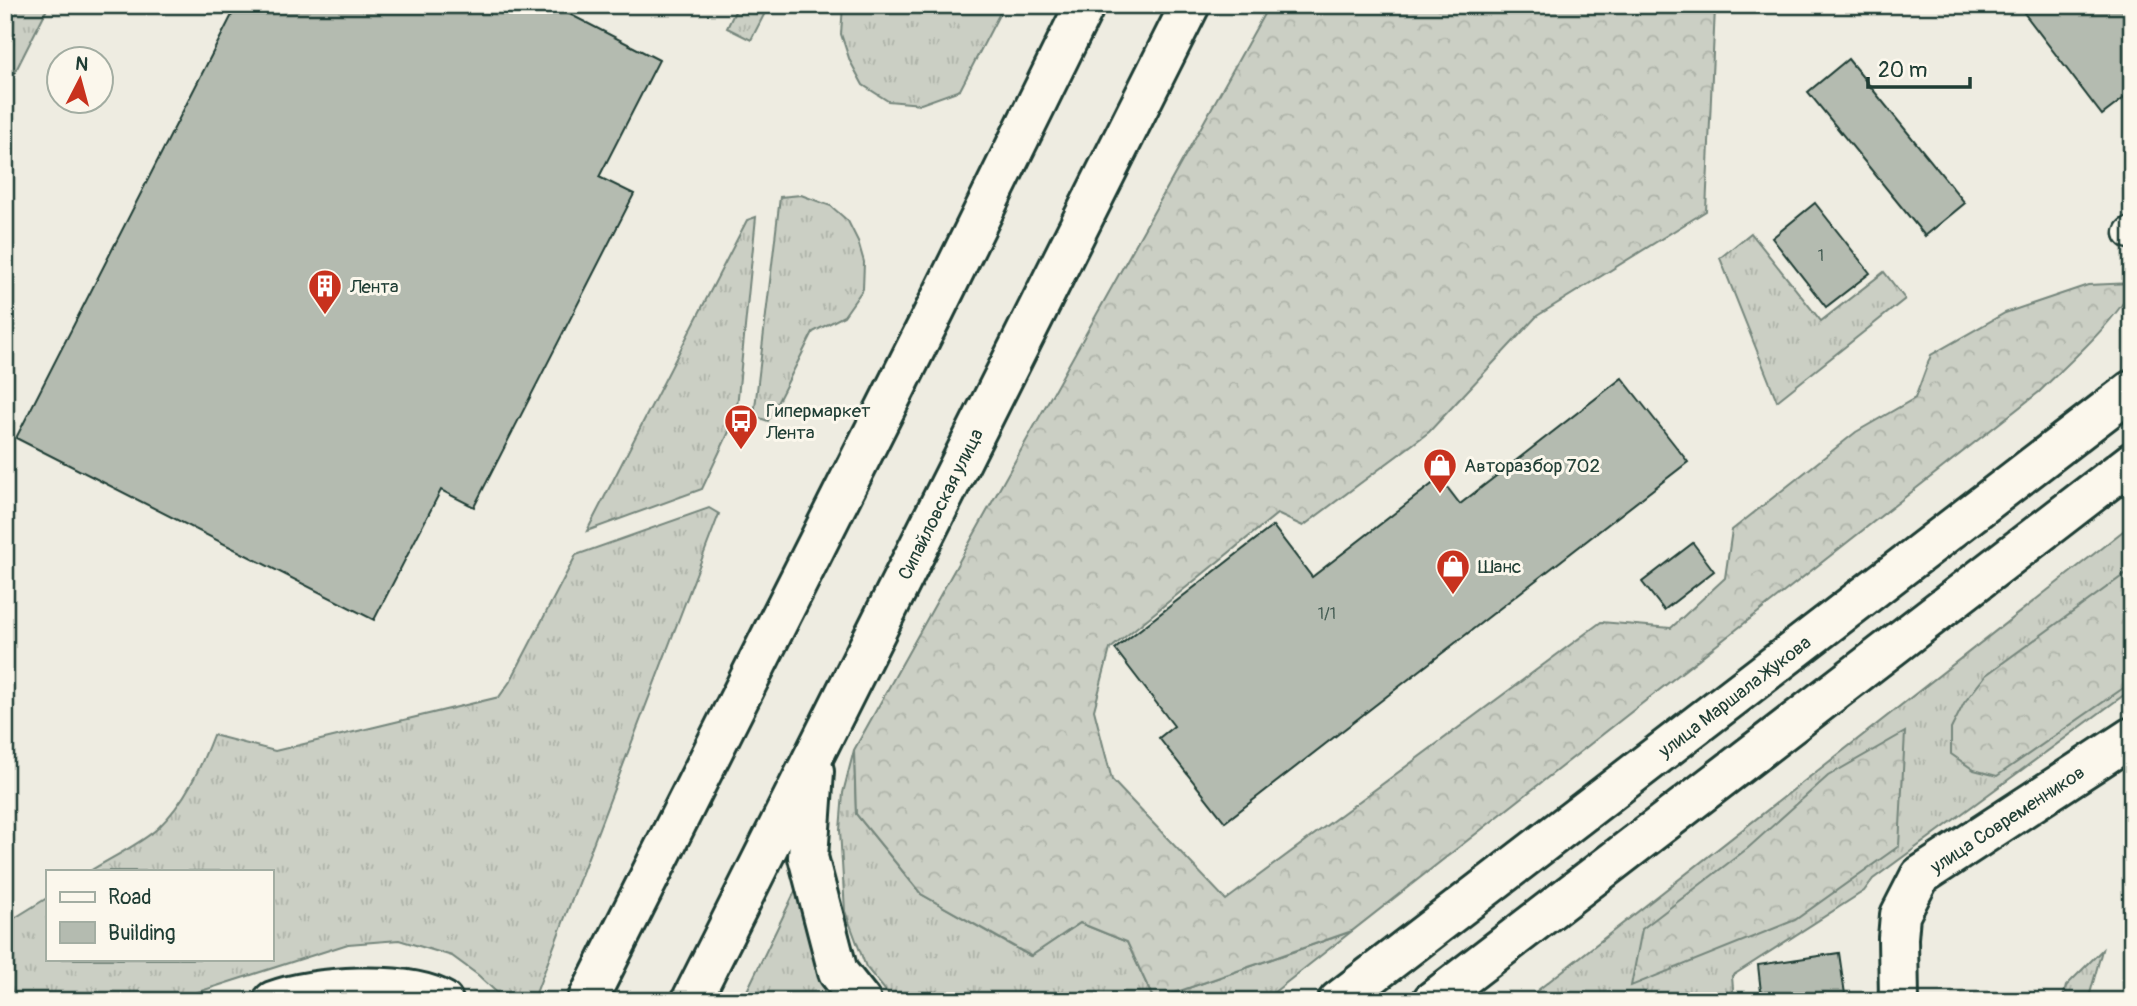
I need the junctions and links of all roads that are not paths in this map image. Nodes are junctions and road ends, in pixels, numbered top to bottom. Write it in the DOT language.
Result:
graph roads {
  1 [pos="1085,5"];
  2 [pos="1190,5"];
  3 [pos="2132,390"];
  4 [pos="2132,462"];
  5 [pos="2132,737"];
  6 [pos="815,754"];
  7 [pos="273,1001"];
  8 [pos="443,1001"];
  9 [pos="587,1001"];
  10 [pos="691,1001"];
  11 [pos="861,1001"];
  12 [pos="1338,1001"];
  13 [pos="1432,1001"];
  14 [pos="1899,1001"];
  1 -- 9 [label="main road"];
  2 -- 6 [label="main road, Сипайловская улица"];
  3 -- 12 [label="main road, улица Маршала Жукова"];
  4 -- 13 [label="main road"];
  5 -- 14 [label="main road, улица Современников"];
  6 -- 10 [label="main road, Сипайловская улица"];
  6 -- 11 [label="main road"];
  7 -- 8 [label="main road"];
}
